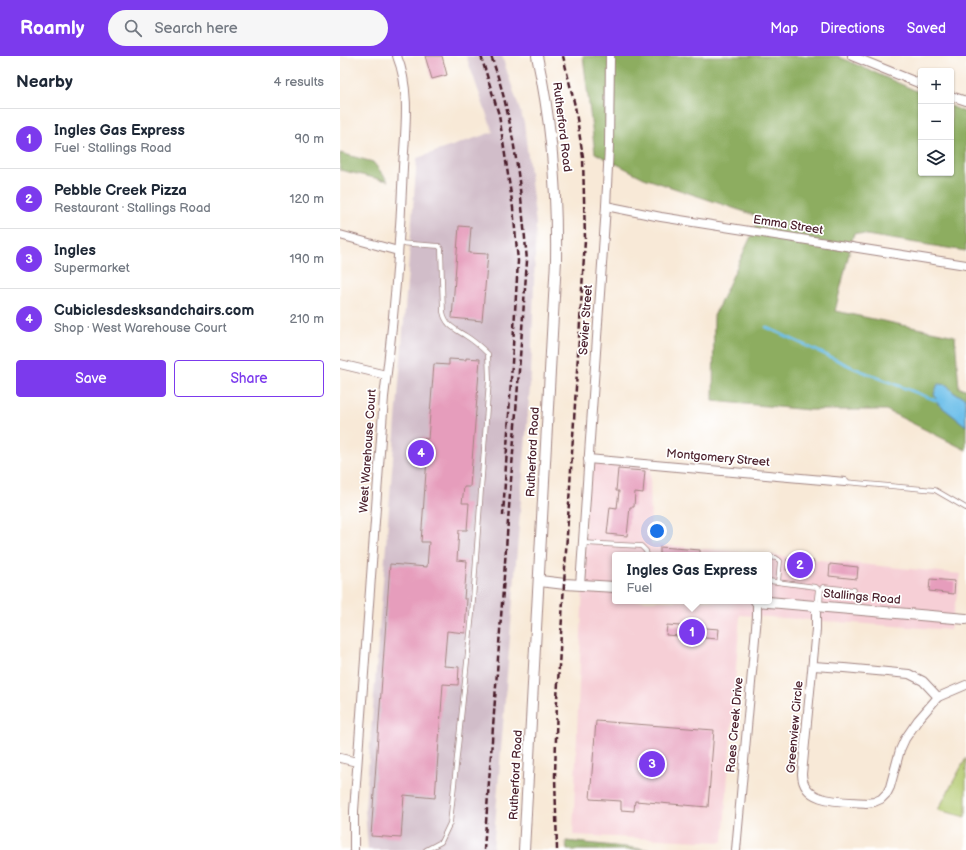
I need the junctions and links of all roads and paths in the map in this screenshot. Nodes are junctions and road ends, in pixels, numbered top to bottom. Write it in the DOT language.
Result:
graph roads {
  1 [pos="397,56"];
  2 [pos="537,56"];
  3 [pos="610,56"];
  4 [pos="852,56"];
  5 [pos="918,83"];
  6 [pos="954,97"];
  7 [pos="966,101"];
  8 [pos="606,206"];
  9 [pos="340,235"];
  10 [pos="398,247"];
  11 [pos="966,265"];
  12 [pos="340,364"];
  13 [pos="386,375"];
  14 [pos="588,460"];
  15 [pos="844,482"];
  16 [pos="966,508"];
  17 [pos="583,543"];
  18 [pos="646,552"];
  19 [pos="772,557"];
  20 [pos="540,581"];
  21 [pos="772,581"];
  22 [pos="778,582"];
  23 [pos="580,585"];
  24 [pos="612,587"];
  25 [pos="854,590"];
  26 [pos="772,602"];
  27 [pos="757,604"];
  28 [pos="818,607"];
  29 [pos="966,619"];
  30 [pos="812,666"];
  31 [pos="966,685"];
  32 [pos="938,697"];
  33 [pos="340,758"];
  34 [pos="357,762"];
  35 [pos="354,850"];
  36 [pos="426,850"];
  37 [pos="524,850"];
  38 [pos="736,850"];
  1 -- 10 [label="street, West Warehouse Court"];
  2 -- 20 [label="street, Rutherford Road"];
  3 -- 8 [label="street, Sevier Street"];
  4 -- 5 [label="street"];
  6 -- 7 [label="street"];
  8 -- 11 [label="street, Emma Street"];
  8 -- 14 [label="street, Sevier Street"];
  9 -- 10 [label="street"];
  10 -- 13 [label="street, West Warehouse Court"];
  10 -- 36 [label="lane"];
  12 -- 13 [label="street"];
  13 -- 34 [label="street, West Warehouse Court"];
  14 -- 15 [label="street, Montgomery Street"];
  14 -- 17 [label="street, Sevier Street"];
  15 -- 16 [label="lane"];
  17 -- 18 [label="lane"];
  17 -- 23 [label="street, Sevier Street"];
  19 -- 22 [label="lane"];
  20 -- 23 [label="street"];
  20 -- 37 [label="street, Rutherford Road"];
  21 -- 22 [label="lane"];
  22 -- 28 [label="lane"];
  23 -- 24 [label="street"];
  25 -- 28 [label="lane"];
  26 -- 28 [label="street, Stallings Road"];
  27 -- 38 [label="street, Raes Creek Drive"];
  28 -- 29 [label="street, Stallings Road"];
  28 -- 30 [label="street, Greenview Circle"];
  30 -- 32 [label="street"];
  30 -- 32 [label="street, Greenview Circle"];
  31 -- 32 [label="street, Greenview Circle"];
  33 -- 34 [label="street"];
  34 -- 35 [label="street, West Warehouse Court"];
}
